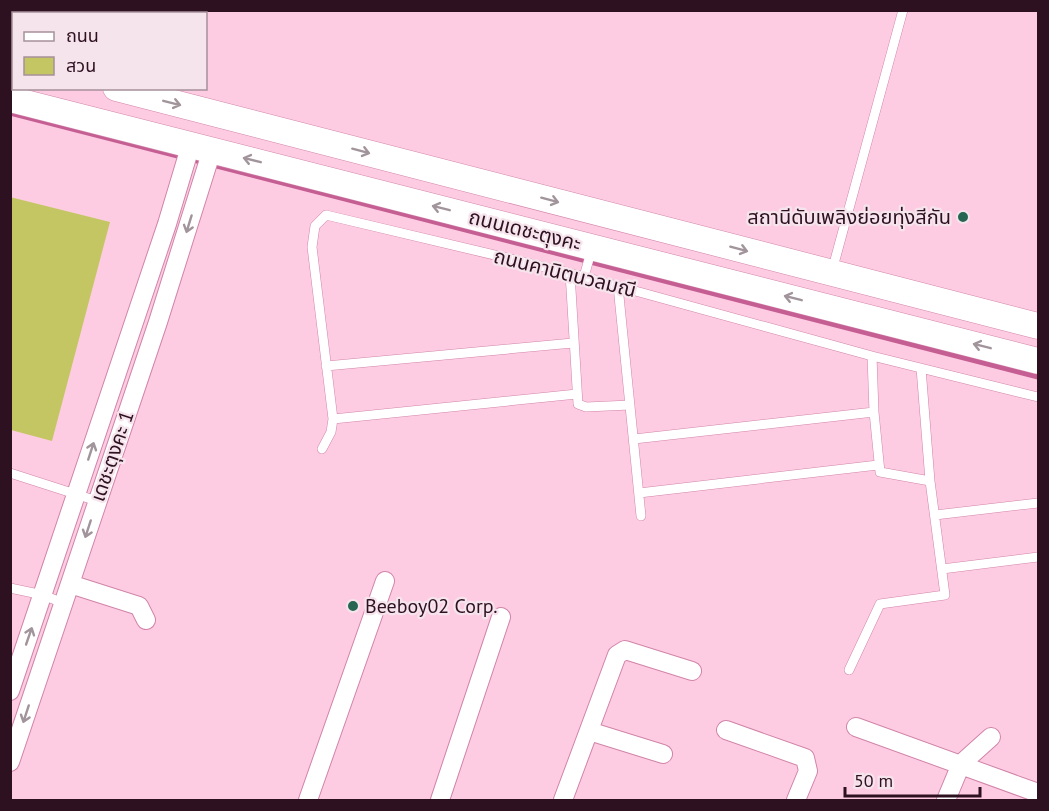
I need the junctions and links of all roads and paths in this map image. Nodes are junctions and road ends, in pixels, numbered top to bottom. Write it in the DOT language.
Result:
graph roads {
  1 [pos="903,10"];
  2 [pos="124,90"];
  3 [pos="10,99"];
  4 [pos="199,156"];
  5 [pos="588,262"];
  6 [pos="570,273"];
  7 [pos="832,273"];
  8 [pos="618,286"];
  9 [pos="1038,326"];
  10 [pos="573,343"];
  11 [pos="872,356"];
  12 [pos="1038,361"];
  13 [pos="326,366"];
  14 [pos="921,368"];
  15 [pos="577,394"];
  16 [pos="1038,398"];
  17 [pos="630,405"];
  18 [pos="874,412"];
  19 [pos="333,419"];
  20 [pos="634,439"];
  21 [pos="322,449"];
  22 [pos="878,465"];
  23 [pos="10,473"];
  24 [pos="930,481"];
  25 [pos="639,493"];
  26 [pos="77,494"];
  27 [pos="97,501"];
  28 [pos="1038,503"];
  29 [pos="642,516"];
  30 [pos="935,516"];
  31 [pos="1038,557"];
  32 [pos="942,569"];
  33 [pos="385,581"];
  34 [pos="70,584"];
  35 [pos="10,588"];
  36 [pos="43,595"];
  37 [pos="63,603"];
  38 [pos="501,617"];
  39 [pos="146,620"];
  40 [pos="849,670"];
  41 [pos="692,671"];
  42 [pos="10,691"];
  43 [pos="855,727"];
  44 [pos="726,730"];
  45 [pos="589,731"];
  46 [pos="991,737"];
  47 [pos="663,754"];
  48 [pos="10,762"];
  49 [pos="961,764"];
  50 [pos="1038,793"];
  51 [pos="308,801"];
  52 [pos="440,801"];
  53 [pos="563,801"];
  54 [pos="796,801"];
  55 [pos="946,801"];
  1 -- 7 [label="lane"];
  2 -- 7 [label="street, ถนนเดชะตุงคะ, one-way"];
  3 -- 4 [label="street, ถนนเดชะตุงคะ"];
  5 -- 4 [label="street, ถนนเดชะตุงคะ, one-way"];
  26 -- 4 [label="street, เดชะตุงคะ 1, one-way"];
  4 -- 27 [label="street, เดชะตุงคะ 1, one-way"];
  5 -- 6 [label="lane, ถนนคานิตนวลมณี"];
  5 -- 8 [label="lane, ถนนคานิตนวลมณี"];
  12 -- 5 [label="street, ถนนเดชะตุงคะ, one-way"];
  6 -- 10 [label="lane"];
  6 -- 13 [label="lane, ถนนคานิตนวลมณี"];
  7 -- 9 [label="street, ถนนเดชะตุงคะ"];
  8 -- 11 [label="lane, ถนนคานิตนวลมณี"];
  8 -- 17 [label="lane"];
  10 -- 13 [label="lane"];
  10 -- 15 [label="lane"];
  11 -- 14 [label="lane, ถนนคานิตนวลมณี"];
  11 -- 18 [label="lane"];
  13 -- 19 [label="lane, ถนนคานิตนวลมณี"];
  14 -- 16 [label="lane, ถนนคานิตนวลมณี"];
  14 -- 24 [label="lane"];
  15 -- 17 [label="lane"];
  15 -- 19 [label="lane"];
  17 -- 20 [label="lane"];
  18 -- 20 [label="lane"];
  18 -- 22 [label="lane"];
  19 -- 21 [label="lane, ถนนคานิตนวลมณี"];
  20 -- 25 [label="lane"];
  22 -- 24 [label="lane"];
  22 -- 25 [label="lane"];
  23 -- 26 [label="lane"];
  24 -- 30 [label="lane"];
  25 -- 29 [label="lane"];
  26 -- 27 [label="lane"];
  26 -- 36 [label="street, เดชะตุงคะ 1"];
  27 -- 34 [label="street, เดชะตุงคะ 1, one-way"];
  28 -- 30 [label="lane"];
  30 -- 32 [label="lane"];
  31 -- 32 [label="lane"];
  32 -- 40 [label="lane"];
  33 -- 51 [label="street"];
  34 -- 37 [label="street, เดชะตุงคะ 1"];
  34 -- 39 [label="street"];
  35 -- 36 [label="lane"];
  36 -- 37 [label="lane"];
  42 -- 36 [label="street, เดชะตุงคะ 1, one-way"];
  37 -- 48 [label="street, เดชะตุงคะ 1, one-way"];
  38 -- 52 [label="street"];
  41 -- 45 [label="street"];
  43 -- 49 [label="street"];
  44 -- 54 [label="street"];
  45 -- 47 [label="street"];
  45 -- 53 [label="street"];
  46 -- 49 [label="street"];
  49 -- 50 [label="street"];
  49 -- 55 [label="street"];
}
